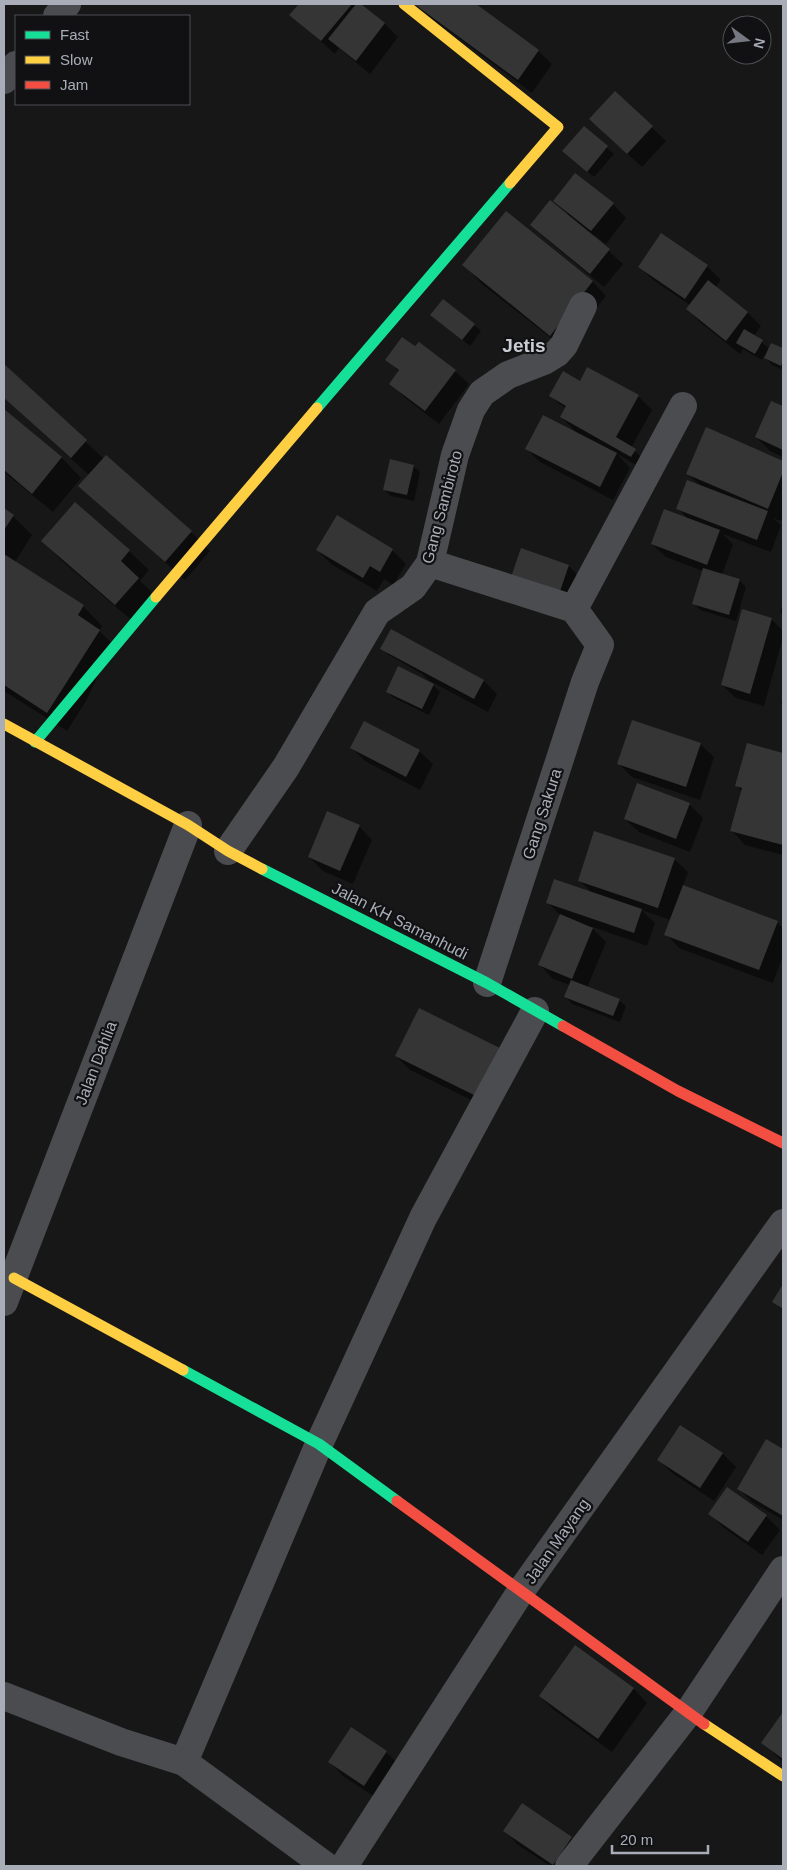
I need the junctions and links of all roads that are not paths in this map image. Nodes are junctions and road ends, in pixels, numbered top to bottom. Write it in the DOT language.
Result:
graph roads {
  1 [pos="67,4"];
  2 [pos="404,4"];
  3 [pos="58,15"];
  4 [pos="15,66"];
  5 [pos="4,80"];
  6 [pos="583,306"];
  7 [pos="683,406"];
  8 [pos="430,563"];
  9 [pos="574,609"];
  10 [pos="4,724"];
  11 [pos="36,742"];
  12 [pos="188,825"];
  13 [pos="228,851"];
  14 [pos="487,983"];
  15 [pos="535,1011"];
  16 [pos="783,1143"];
  17 [pos="783,1223"];
  18 [pos="9,1290"];
  19 [pos="318,1444"];
  20 [pos="783,1570"];
  21 [pos="521,1592"];
  22 [pos="4,1696"];
  23 [pos="688,1713"];
  24 [pos="184,1762"];
  25 [pos="783,1776"];
  26 [pos="326,1866"];
  27 [pos="344,1866"];
  28 [pos="569,1866"];
  1 -- 3 [label="street"];
  2 -- 11 [label="street"];
  4 -- 5 [label="street"];
  6 -- 8 [label="street, Gang Sambiroto"];
  7 -- 9 [label="street"];
  8 -- 9 [label="street"];
  8 -- 13 [label="street, Gang Sambiroto"];
  9 -- 14 [label="street, Gang Sakura"];
  10 -- 11 [label="street, Jalan KH Samanhudi"];
  11 -- 12 [label="street, Jalan KH Samanhudi"];
  12 -- 13 [label="street, Jalan KH Samanhudi"];
  12 -- 18 [label="street, Jalan Dahlia"];
  13 -- 14 [label="street, Jalan KH Samanhudi"];
  14 -- 15 [label="street, Jalan KH Samanhudi"];
  15 -- 16 [label="street, Jalan KH Samanhudi"];
  15 -- 19 [label="street"];
  17 -- 21 [label="street, Jalan Mayang"];
  18 -- 19 [label="street"];
  19 -- 21 [label="street"];
  19 -- 24 [label="street"];
  20 -- 23 [label="street"];
  21 -- 23 [label="street"];
  21 -- 27 [label="street, Jalan Mayang"];
  22 -- 24 [label="street"];
  23 -- 25 [label="street"];
  23 -- 28 [label="street"];
  24 -- 26 [label="street"];
}
